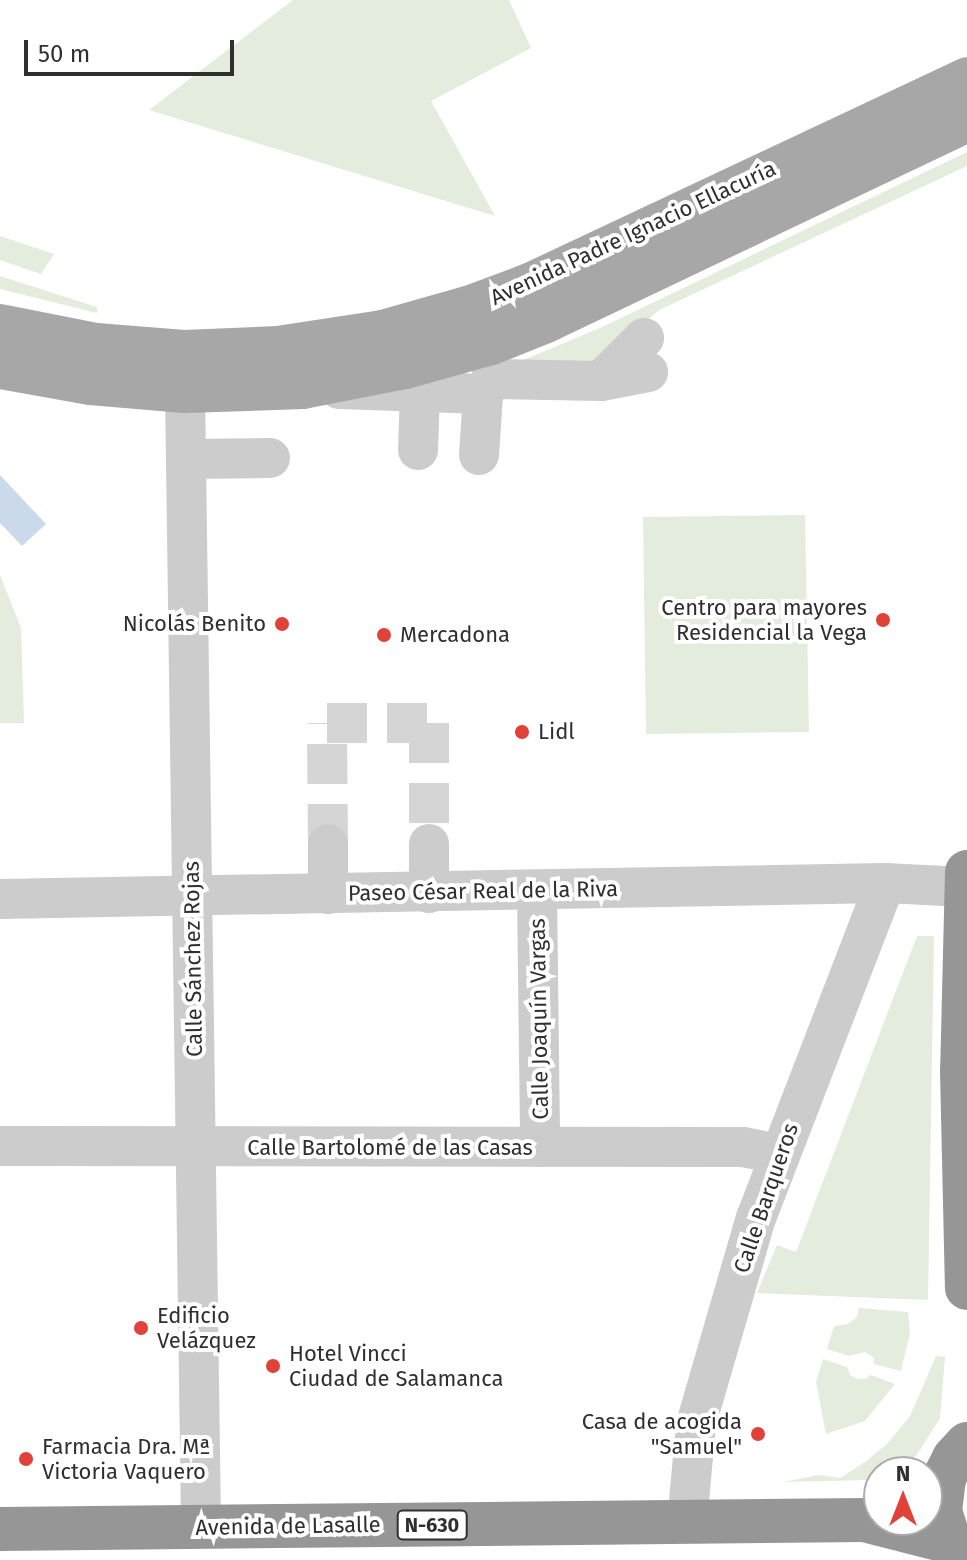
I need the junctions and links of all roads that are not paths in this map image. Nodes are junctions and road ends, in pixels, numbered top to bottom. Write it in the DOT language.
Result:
graph roads {
  1 [pos="967,79"];
  2 [pos="967,120"];
  3 [pos="0,326"];
  4 [pos="646,355"];
  5 [pos="0,367"];
  6 [pos="489,372"];
  7 [pos="303,387"];
  8 [pos="185,391"];
  9 [pos="420,393"];
  10 [pos="418,450"];
  11 [pos="479,455"];
  12 [pos="270,458"];
  13 [pos="186,459"];
  14 [pos="328,844"];
  15 [pos="429,844"];
  16 [pos="966,880"];
  17 [pos="885,883"];
  18 [pos="537,890"];
  19 [pos="429,893"];
  20 [pos="328,894"];
  21 [pos="191,897"];
  22 [pos="0,899"];
  23 [pos="0,1146"];
  24 [pos="540,1147"];
  25 [pos="197,1149"];
  26 [pos="779,1154"];
  27 [pos="967,1288"];
  28 [pos="946,1470"];
  29 [pos="863,1516"];
  30 [pos="687,1523"];
  31 [pos="201,1527"];
  32 [pos="0,1529"];
  33 [pos="921,1536"];
  34 [pos="958,1551"];
  1 -- 3 [label="main road, Avenida Padre Ignacio Ellacuría"];
  2 -- 6 [label="main road, Avenida Padre Ignacio Ellacuría"];
  4 -- 6 [label="street"];
  5 -- 8 [label="main road, Avenida Padre Ignacio Ellacuría"];
  6 -- 7 [label="main road, Avenida Padre Ignacio Ellacuría"];
  6 -- 9 [label="street, Avenida Padre Ignacio Ellacuría"];
  6 -- 11 [label="street"];
  7 -- 8 [label="main road, Avenida Padre Ignacio Ellacuría"];
  7 -- 9 [label="street, Avenida Padre Ignacio Ellacuría"];
  8 -- 13 [label="street, Calle Sánchez Rojas"];
  9 -- 10 [label="street"];
  12 -- 13 [label="street"];
  13 -- 21 [label="street, Calle Sánchez Rojas"];
  14 -- 20 [label="street"];
  15 -- 19 [label="street"];
  16 -- 17 [label="street, Paseo César Real de la Riva"];
  16 -- 27 [label="highway"];
  17 -- 18 [label="street, Paseo César Real de la Riva"];
  17 -- 26 [label="street, Calle Barqueros"];
  18 -- 19 [label="street, Paseo César Real de la Riva"];
  18 -- 24 [label="street, Calle Joaquín Vargas"];
  19 -- 20 [label="street, Paseo César Real de la Riva"];
  20 -- 21 [label="street, Paseo César Real de la Riva"];
  21 -- 22 [label="street, Paseo César Real de la Riva"];
  21 -- 25 [label="street, Calle Sánchez Rojas"];
  23 -- 25 [label="street, Calle Bartolomé de las Casas"];
  24 -- 25 [label="street, Calle Bartolomé de las Casas"];
  24 -- 26 [label="street, Calle Bartolomé de las Casas"];
  25 -- 31 [label="street, Calle Sánchez Rojas"];
  26 -- 30 [label="street, Calle Barqueros"];
  28 -- 34 [label="highway, N-630"];
  29 -- 30 [label="highway, Avenida de Lasalle / N-630"];
  30 -- 31 [label="highway, Avenida de Lasalle / N-630"];
  31 -- 32 [label="highway, Avenida de Lasalle / N-630"];
  33 -- 34 [label="highway, Avenida de Lasalle / N-630"];
}
